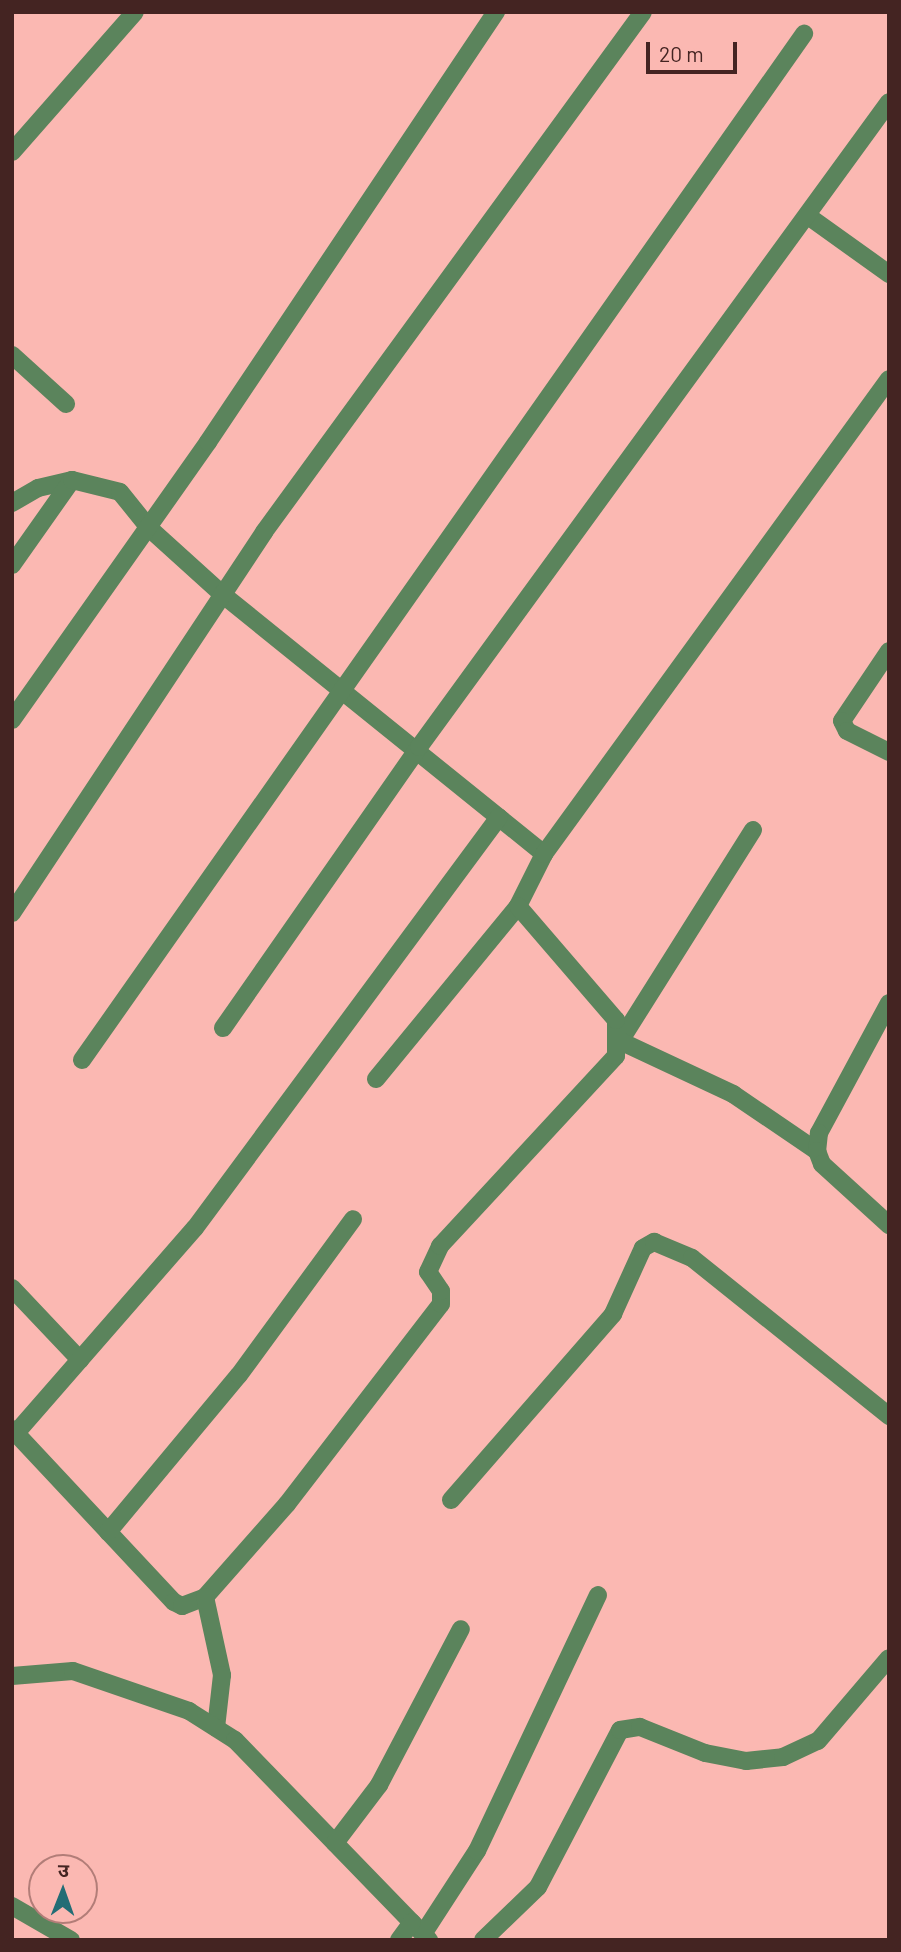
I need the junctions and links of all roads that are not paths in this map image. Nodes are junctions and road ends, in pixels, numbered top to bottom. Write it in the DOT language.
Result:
graph roads {
  1 [pos="135,12"];
  2 [pos="496,12"];
  3 [pos="643,12"];
  4 [pos="804,34"];
  5 [pos="889,102"];
  6 [pos="12,152"];
  7 [pos="808,216"];
  8 [pos="889,274"];
  9 [pos="12,355"];
  10 [pos="889,379"];
  11 [pos="66,404"];
  12 [pos="72,480"];
  13 [pos="12,503"];
  14 [pos="149,528"];
  15 [pos="12,565"];
  16 [pos="222,594"];
  17 [pos="889,651"];
  18 [pos="341,688"];
  19 [pos="12,720"];
  20 [pos="419,747"];
  21 [pos="889,752"];
  22 [pos="499,817"];
  23 [pos="752,830"];
  24 [pos="544,854"];
  25 [pos="518,906"];
  26 [pos="12,913"];
  27 [pos="889,1003"];
  28 [pos="223,1028"];
  29 [pos="620,1041"];
  30 [pos="82,1060"];
  31 [pos="376,1079"];
  32 [pos="817,1150"];
  33 [pos="353,1219"];
  34 [pos="889,1225"];
  35 [pos="12,1288"];
  36 [pos="80,1360"];
  37 [pos="889,1416"];
  38 [pos="14,1431"];
  39 [pos="452,1500"];
  40 [pos="108,1532"];
  41 [pos="598,1595"];
  42 [pos="205,1597"];
  43 [pos="461,1629"];
  44 [pos="889,1658"];
  45 [pos="12,1676"];
  46 [pos="216,1728"];
  47 [pos="335,1843"];
  48 [pos="12,1906"];
  49 [pos="421,1932"];
  50 [pos="71,1940"];
  51 [pos="399,1940"];
  52 [pos="483,1940"];
  1 -- 6 [label="street"];
  2 -- 14 [label="street"];
  3 -- 16 [label="street"];
  4 -- 18 [label="street"];
  5 -- 7 [label="street"];
  7 -- 8 [label="street"];
  7 -- 20 [label="street"];
  9 -- 11 [label="street"];
  10 -- 24 [label="street"];
  12 -- 13 [label="street"];
  12 -- 14 [label="street"];
  12 -- 15 [label="street"];
  14 -- 16 [label="street"];
  14 -- 19 [label="street"];
  16 -- 18 [label="street"];
  16 -- 26 [label="street"];
  17 -- 21 [label="street"];
  18 -- 20 [label="street"];
  18 -- 30 [label="street"];
  20 -- 22 [label="street"];
  20 -- 28 [label="street"];
  22 -- 24 [label="street"];
  22 -- 36 [label="street"];
  23 -- 29 [label="street"];
  24 -- 25 [label="street"];
  25 -- 29 [label="street"];
  25 -- 31 [label="street"];
  27 -- 32 [label="street"];
  29 -- 32 [label="street"];
  29 -- 42 [label="street"];
  32 -- 34 [label="street"];
  33 -- 40 [label="street"];
  35 -- 36 [label="street"];
  36 -- 38 [label="street"];
  37 -- 39 [label="street"];
  38 -- 40 [label="street"];
  40 -- 42 [label="street"];
  41 -- 49 [label="street"];
  42 -- 46 [label="street"];
  43 -- 47 [label="street"];
  44 -- 52 [label="street"];
  45 -- 46 [label="street"];
  46 -- 47 [label="street"];
  47 -- 49 [label="street"];
  48 -- 50 [label="street"];
  49 -- 51 [label="street"];
}
